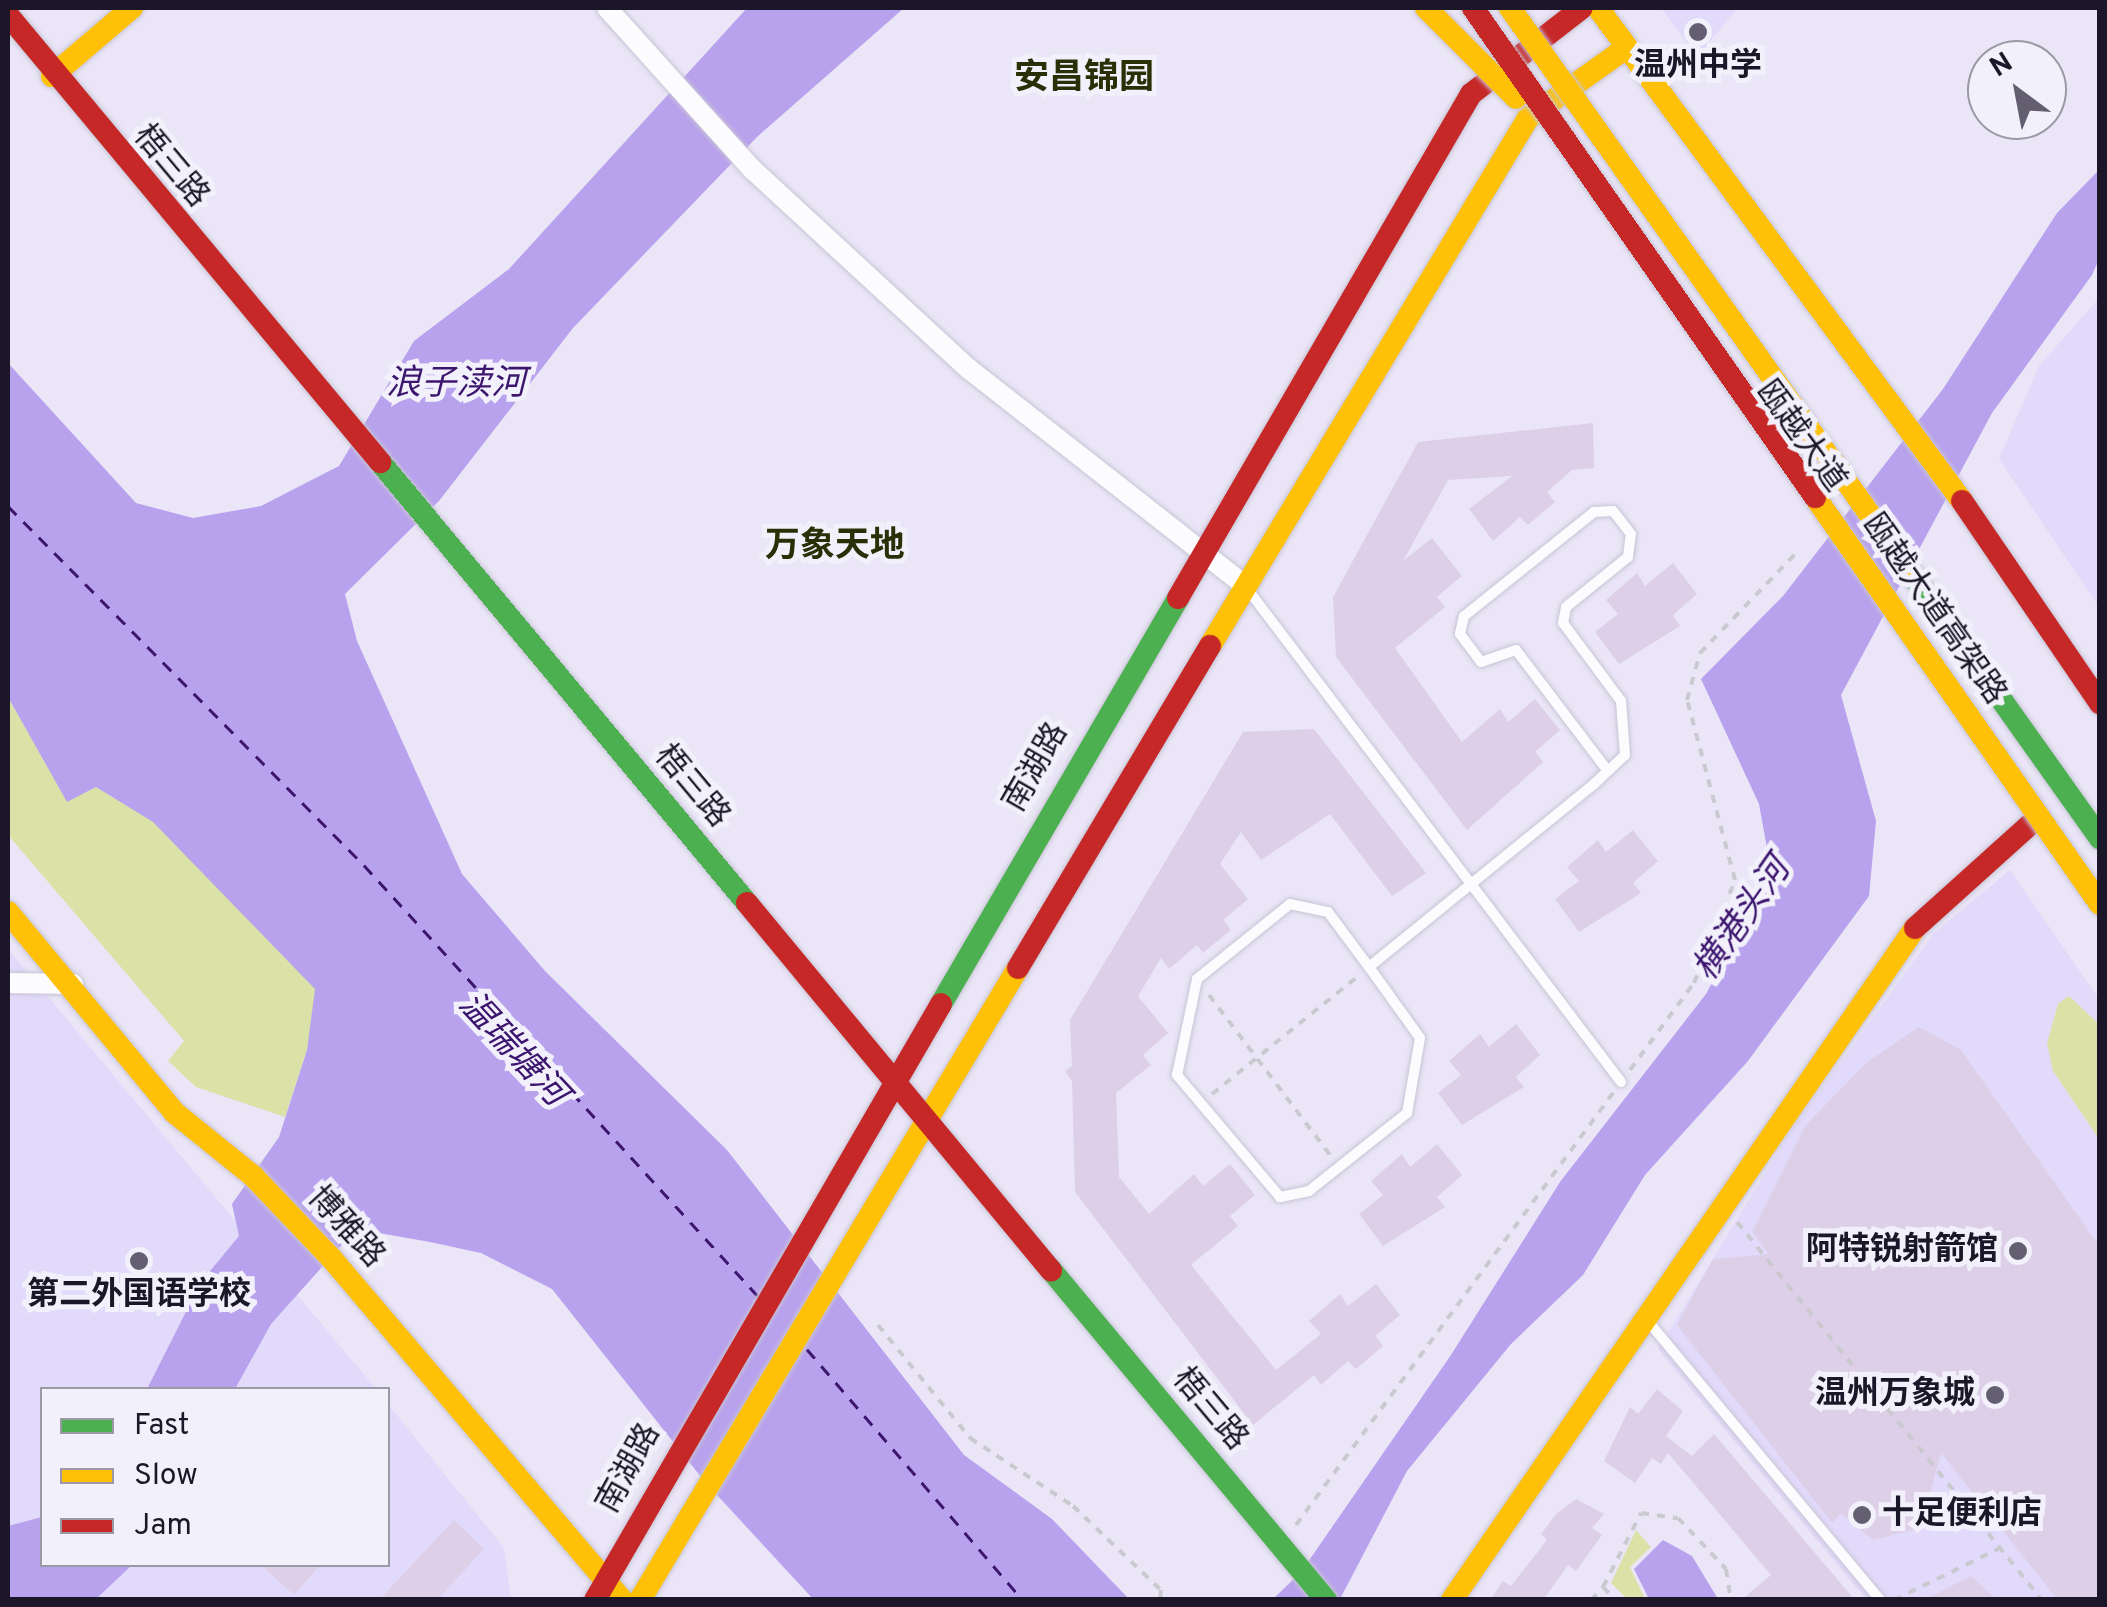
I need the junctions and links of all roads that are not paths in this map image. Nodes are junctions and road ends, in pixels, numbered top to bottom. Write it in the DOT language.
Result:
graph roads {
  1 [pos="132,8"];
  2 [pos="607,8"];
  3 [pos="1426,8"];
  4 [pos="1446,8"];
  5 [pos="1473,8"];
  6 [pos="1510,8"];
  7 [pos="1582,8"];
  8 [pos="1598,8"];
  9 [pos="8,15"];
  10 [pos="1626,48"];
  11 [pos="1498,74"];
  12 [pos="52,76"];
  13 [pos="1528,118"];
  14 [pos="1575,154"];
  15 [pos="1200,551"];
  16 [pos="1242,582"];
  17 [pos="2100,703"];
  18 [pos="1608,770"];
  19 [pos="2034,822"];
  20 [pos="2100,838"];
  21 [pos="1472,885"];
  22 [pos="2100,905"];
  23 [pos="8,912"];
  24 [pos="1369,967"];
  25 [pos="8,983"];
  26 [pos="72,984"];
  27 [pos="894,1080"];
  28 [pos="1621,1082"];
  29 [pos="926,1125"];
  30 [pos="1647,1319"];
  31 [pos="601,1590"];
  32 [pos="622,1600"];
  33 [pos="640,1600"];
  34 [pos="1326,1600"];
  35 [pos="1452,1600"];
  36 [pos="1880,1600"];
  1 -- 12 [label="main road"];
  2 -- 15 [label="street"];
  3 -- 14 [label="main road, bridge"];
  4 -- 11 [label="main road, 瓯越大道"];
  5 -- 14 [label="main road, 瓯越大道高架路, bridge"];
  6 -- 20 [label="main road, 瓯越大道高架路, bridge"];
  7 -- 11 [label="main road, 南湖路"];
  8 -- 10 [label="main road"];
  9 -- 12 [label="main road, 梧三路"];
  10 -- 13 [label="main road"];
  10 -- 17 [label="main road"];
  11 -- 13 [label="main road, 瓯越大道"];
  11 -- 15 [label="main road, 南湖路"];
  12 -- 27 [label="main road, 梧三路"];
  13 -- 16 [label="main road"];
  13 -- 19 [label="main road, 瓯越大道, bridge"];
  14 -- 22 [label="main road, 瓯越大道高架路, bridge"];
  15 -- 16 [label="street"];
  15 -- 27 [label="main road, 南湖路"];
  16 -- 21 [label="lane"];
  16 -- 29 [label="main road"];
  18 -- 18 [label="lane"];
  18 -- 21 [label="lane"];
  19 -- 22 [label="main road, 瓯越大道"];
  19 -- 30 [label="main road"];
  21 -- 24 [label="lane"];
  21 -- 28 [label="lane"];
  23 -- 26 [label="main road, 博雅路"];
  24 -- 24 [label="lane"];
  25 -- 26 [label="street"];
  26 -- 31 [label="main road, 博雅路"];
  27 -- 29 [label="main road, 梧三路"];
  27 -- 31 [label="main road, 南湖路"];
  29 -- 33 [label="main road"];
  29 -- 34 [label="main road, 梧三路"];
  30 -- 35 [label="main road"];
  30 -- 36 [label="lane"];
  31 -- 32 [label="main road, 博雅路"];
}
